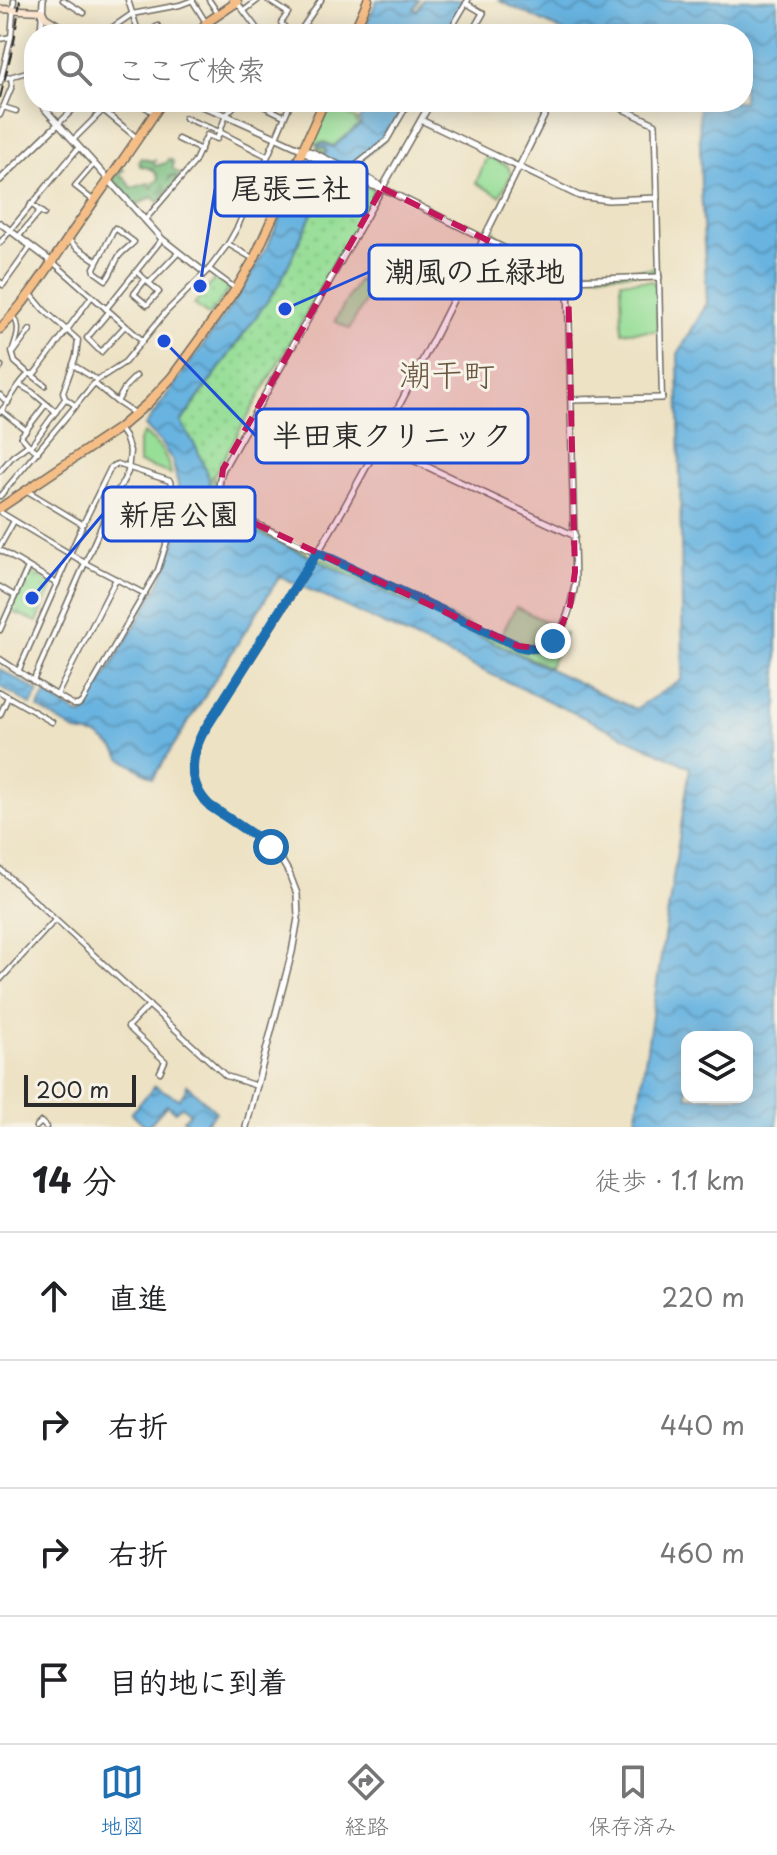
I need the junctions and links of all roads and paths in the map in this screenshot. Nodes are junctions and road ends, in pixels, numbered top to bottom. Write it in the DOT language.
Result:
graph roads {
  1 [pos="14,0"];
  2 [pos="43,0"];
  3 [pos="63,0"];
  4 [pos="128,0"];
  5 [pos="192,0"];
  6 [pos="209,0"];
  7 [pos="258,0"];
  8 [pos="321,0"];
  9 [pos="368,0"];
  10 [pos="237,1"];
  11 [pos="269,1"];
  12 [pos="178,2"];
  13 [pos="467,2"];
  14 [pos="267,8"];
  15 [pos="0,9"];
  16 [pos="13,9"];
  17 [pos="245,10"];
  18 [pos="42,11"];
  19 [pos="84,13"];
  20 [pos="483,13"];
  21 [pos="132,14"];
  22 [pos="219,15"];
  23 [pos="206,23"];
  24 [pos="41,24"];
  25 [pos="56,24"];
  26 [pos="118,24"];
  27 [pos="136,24"];
  28 [pos="254,24"];
  29 [pos="282,24"];
  30 [pos="305,24"];
  31 [pos="357,24"];
  32 [pos="454,24"];
  33 [pos="477,24"];
  34 [pos="11,37"];
  35 [pos="0,39"];
  36 [pos="24,73"];
  37 [pos="11,77"];
  38 [pos="0,81"];
  39 [pos="3,107"];
  40 [pos="16,111"];
  41 [pos="49,112"];
  42 [pos="71,112"];
  43 [pos="101,112"];
  44 [pos="105,112"];
  45 [pos="218,112"];
  46 [pos="229,112"];
  47 [pos="276,112"];
  48 [pos="286,112"];
  49 [pos="320,112"];
  50 [pos="403,112"];
  51 [pos="425,112"];
  52 [pos="546,112"];
  53 [pos="629,112"];
  54 [pos="155,113"];
  55 [pos="0,115"];
  56 [pos="226,115"];
  57 [pos="284,116"];
  58 [pos="185,118"];
  59 [pos="421,120"];
  60 [pos="58,124"];
  61 [pos="220,132"];
  62 [pos="275,137"];
  63 [pos="138,139"];
  64 [pos="178,139"];
  65 [pos="73,140"];
  66 [pos="79,147"];
  67 [pos="201,150"];
  68 [pos="303,150"];
  69 [pos="267,156"];
  70 [pos="94,164"];
  71 [pos="519,168"];
  72 [pos="351,170"];
  73 [pos="0,180"];
  74 [pos="109,181"];
  75 [pos="382,188"];
  76 [pos="657,198"];
  77 [pos="94,201"];
  78 [pos="31,204"];
  79 [pos="145,220"];
  80 [pos="0,223"];
  81 [pos="10,229"];
  82 [pos="19,236"];
  83 [pos="68,239"];
  84 [pos="162,239"];
  85 [pos="485,239"];
  86 [pos="0,243"];
  87 [pos="228,244"];
  88 [pos="31,246"];
  89 [pos="178,253"];
  90 [pos="254,259"];
  91 [pos="97,261"];
  92 [pos="52,262"];
  93 [pos="207,271"];
  94 [pos="137,272"];
  95 [pos="659,277"];
  96 [pos="568,280"];
  97 [pos="0,282"];
  98 [pos="147,282"];
  99 [pos="236,289"];
  100 [pos="30,293"];
  101 [pos="92,296"];
  102 [pos="107,310"];
  103 [pos="13,316"];
  104 [pos="125,326"];
  105 [pos="0,329"];
  106 [pos="67,329"];
  107 [pos="30,330"];
  108 [pos="143,341"];
  109 [pos="12,353"];
  110 [pos="73,365"];
  111 [pos="30,374"];
  112 [pos="136,376"];
  113 [pos="96,382"];
  114 [pos="20,385"];
  115 [pos="45,385"];
  116 [pos="0,395"];
  117 [pos="65,398"];
  118 [pos="662,398"];
  119 [pos="571,400"];
  120 [pos="117,402"];
  121 [pos="8,403"];
  122 [pos="46,404"];
  123 [pos="76,406"];
  124 [pos="1,411"];
  125 [pos="56,412"];
  126 [pos="135,415"];
  127 [pos="119,428"];
  128 [pos="26,430"];
  129 [pos="379,444"];
  130 [pos="30,445"];
  131 [pos="38,452"];
  132 [pos="129,467"];
  133 [pos="0,471"];
  134 [pos="27,490"];
  135 [pos="0,496"];
  136 [pos="0,510"];
  137 [pos="14,521"];
  138 [pos="83,524"];
  139 [pos="575,536"];
  140 [pos="0,548"];
  141 [pos="317,552"];
  142 [pos="70,554"];
  143 [pos="85,563"];
  144 [pos="28,567"];
  145 [pos="116,579"];
  146 [pos="57,584"];
  147 [pos="0,587"];
  148 [pos="145,594"];
  149 [pos="15,596"];
  150 [pos="1,627"];
  151 [pos="0,659"];
  152 [pos="18,672"];
  153 [pos="33,681"];
  154 [pos="0,692"];
  155 [pos="57,695"];
  156 [pos="8,697"];
  157 [pos="0,715"];
  158 [pos="52,722"];
  159 [pos="0,869"];
  160 [pos="55,920"];
  161 [pos="0,980"];
  162 [pos="149,1005"];
  163 [pos="160,1072"];
  164 [pos="257,1086"];
  165 [pos="36,1127"];
  166 [pos="46,1127"];
  167 [pos="246,1127"];
  1 -- 16 [label="street"];
  2 -- 18 [label="street"];
  3 -- 19 [label="street"];
  4 -- 21 [label="street"];
  5 -- 12 [label="street"];
  5 -- 23 [label="street"];
  6 -- 22 [label="street"];
  7 -- 17 [label="street"];
  8 -- 30 [label="street"];
  9 -- 31 [label="highway"];
  10 -- 17 [label="street"];
  10 -- 22 [label="highway"];
  11 -- 14 [label="street"];
  11 -- 29 [label="street"];
  12 -- 21 [label="street"];
  13 -- 20 [label="street"];
  13 -- 32 [label="street"];
  15 -- 16 [label="main road"];
  16 -- 18 [label="main road"];
  16 -- 34 [label="street"];
  17 -- 28 [label="street"];
  18 -- 24 [label="street"];
  18 -- 25 [label="main road"];
  20 -- 33 [label="street"];
  21 -- 26 [label="street"];
  21 -- 27 [label="street"];
  22 -- 23 [label="highway"];
  34 -- 35 [label="street"];
  34 -- 38 [label="street"];
  36 -- 37 [label="street"];
  37 -- 38 [label="street"];
  37 -- 39 [label="street"];
  39 -- 40 [label="street"];
  39 -- 55 [label="street"];
  41 -- 60 [label="street"];
  42 -- 60 [label="street"];
  43 -- 65 [label="street"];
  44 -- 63 [label="street"];
  45 -- 56 [label="street"];
  46 -- 56 [label="street"];
  47 -- 57 [label="street"];
  48 -- 57 [label="street"];
  49 -- 68 [label="highway"];
  50 -- 72 [label="street"];
  51 -- 59 [label="street"];
  52 -- 71 [label="street"];
  53 -- 76 [label="street"];
  54 -- 63 [label="highway"];
  56 -- 61 [label="street"];
  56 -- 62 [label="street"];
  57 -- 62 [label="street"];
  58 -- 61 [label="street"];
  59 -- 71 [label="street"];
  59 -- 75 [label="street"];
  60 -- 65 [label="street"];
  60 -- 73 [label="street"];
  61 -- 67 [label="street"];
  61 -- 69 [label="street"];
  62 -- 68 [label="street"];
  62 -- 69 [label="street"];
  63 -- 74 [label="highway"];
  64 -- 67 [label="street"];
  65 -- 66 [label="street"];
  66 -- 70 [label="street"];
  66 -- 78 [label="street"];
  67 -- 79 [label="street"];
  68 -- 72 [label="street"];
  68 -- 90 [label="highway"];
  69 -- 87 [label="street"];
  70 -- 74 [label="street"];
  70 -- 77 [label="street"];
  71 -- 76 [label="street"];
  71 -- 85 [label="street"];
  72 -- 75 [label="street"];
  74 -- 77 [label="highway"];
  74 -- 79 [label="street"];
  75 -- 85 [label="street"];
  75 -- 141 [label="street"];
  76 -- 95 [label="street"];
  77 -- 83 [label="highway"];
  78 -- 81 [label="street"];
  78 -- 82 [label="street"];
  79 -- 84 [label="street"];
  80 -- 81 [label="street"];
  81 -- 82 [label="street"];
  81 -- 86 [label="street"];
  82 -- 88 [label="street"];
  83 -- 91 [label="street"];
  83 -- 92 [label="highway"];
  84 -- 89 [label="street"];
  84 -- 94 [label="street"];
  85 -- 96 [label="street"];
  85 -- 129 [label="street"];
  87 -- 90 [label="street"];
  87 -- 93 [label="street"];
  88 -- 92 [label="street"];
  88 -- 97 [label="street"];
  89 -- 93 [label="street"];
  89 -- 98 [label="street"];
  90 -- 99 [label="highway"];
  91 -- 91 [label="street"];
  92 -- 100 [label="highway"];
  92 -- 101 [label="street"];
  93 -- 99 [label="street"];
  93 -- 108 [label="street"];
  94 -- 98 [label="street"];
  94 -- 102 [label="street"];
  95 -- 96 [label="street"];
  95 -- 118 [label="street"];
  96 -- 119 [label="street"];
  98 -- 98 [label="street"];
  99 -- 126 [label="highway"];
  100 -- 103 [label="highway"];
  100 -- 106 [label="street"];
  101 -- 102 [label="street"];
  101 -- 106 [label="street"];
  102 -- 104 [label="street"];
  102 -- 104 [label="street"];
  103 -- 105 [label="highway"];
  103 -- 109 [label="street"];
  104 -- 108 [label="street"];
  106 -- 110 [label="street"];
  106 -- 111 [label="street"];
  107 -- 109 [label="street"];
  108 -- 113 [label="street"];
  109 -- 111 [label="street"];
  110 -- 113 [label="street"];
  110 -- 117 [label="street"];
  111 -- 114 [label="street"];
  111 -- 115 [label="street"];
  112 -- 120 [label="street"];
  113 -- 120 [label="street"];
  113 -- 123 [label="street"];
  114 -- 121 [label="street"];
  114 -- 122 [label="street"];
  116 -- 121 [label="street"];
  117 -- 123 [label="street"];
  117 -- 125 [label="street"];
  118 -- 119 [label="street"];
  119 -- 139 [label="street"];
  120 -- 126 [label="street"];
  121 -- 124 [label="street"];
  122 -- 125 [label="street"];
  122 -- 128 [label="street"];
  123 -- 131 [label="street"];
  124 -- 128 [label="street"];
  125 -- 130 [label="street"];
  126 -- 127 [label="highway"];
  127 -- 132 [label="street"];
  127 -- 134 [label="highway"];
  128 -- 130 [label="street"];
  129 -- 139 [label="street"];
  129 -- 141 [label="street"];
  130 -- 131 [label="street"];
  130 -- 133 [label="street"];
  131 -- 135 [label="street"];
  132 -- 138 [label="street"];
  132 -- 143 [label="street"];
  132 -- 148 [label="street"];
  134 -- 136 [label="highway"];
  134 -- 138 [label="street"];
  136 -- 137 [label="street"];
  137 -- 140 [label="street"];
  137 -- 142 [label="street"];
  138 -- 142 [label="street"];
  139 -- 141 [label="street"];
  140 -- 144 [label="street"];
  141 -- 164 [label="street"];
  142 -- 143 [label="street"];
  142 -- 146 [label="street"];
  143 -- 145 [label="street"];
  143 -- 153 [label="street"];
  144 -- 146 [label="street"];
  144 -- 149 [label="street"];
  145 -- 148 [label="street"];
  145 -- 155 [label="street"];
  146 -- 152 [label="street"];
  147 -- 149 [label="street"];
  148 -- 155 [label="street"];
  149 -- 150 [label="street"];
  151 -- 152 [label="street"];
  152 -- 153 [label="street"];
  153 -- 155 [label="street"];
  154 -- 156 [label="street"];
  156 -- 157 [label="street"];
  156 -- 158 [label="street"];
  159 -- 160 [label="street"];
  160 -- 161 [label="street"];
  160 -- 162 [label="street"];
  162 -- 163 [label="street"];
  162 -- 164 [label="street"];
  164 -- 167 [label="street"];
  165 -- 166 [label="street"];
}
